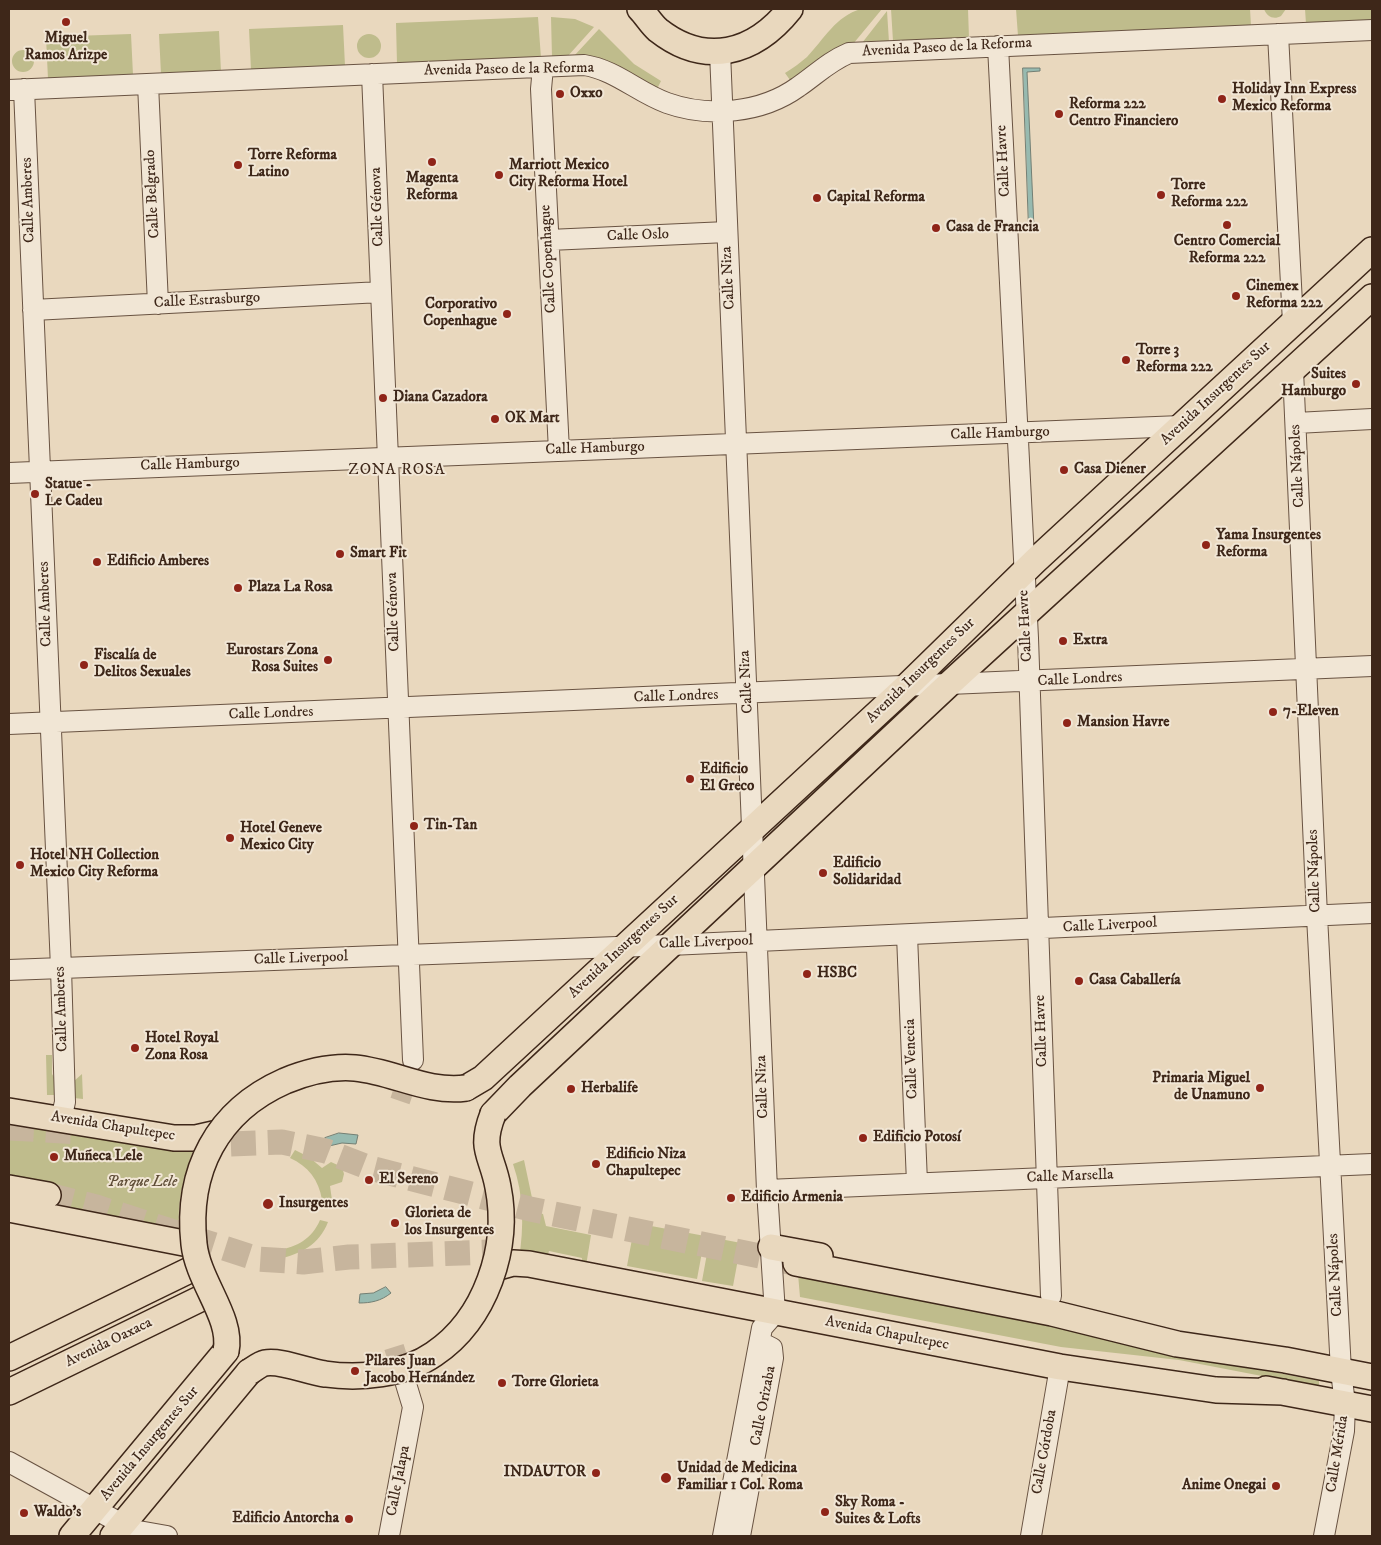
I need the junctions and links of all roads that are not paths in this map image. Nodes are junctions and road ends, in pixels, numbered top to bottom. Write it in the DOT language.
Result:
graph roads {
  1 [pos="640,9"];
  2 [pos="790,9"];
  3 [pos="1372,30"];
  4 [pos="1278,34"];
  5 [pos="998,46"];
  6 [pos="720,52"];
  7 [pos="543,67"];
  8 [pos="372,74"];
  9 [pos="148,84"];
  10 [pos="16,89"];
  11 [pos="722,110"];
  12 [pos="728,232"];
  13 [pos="548,240"];
  14 [pos="1372,250"];
  15 [pos="381,292"];
  16 [pos="1372,297"];
  17 [pos="158,304"];
  18 [pos="33,310"];
  19 [pos="1293,323"];
  20 [pos="1293,370"];
  21 [pos="1372,419"];
  22 [pos="1296,423"];
  23 [pos="1182,426"];
  24 [pos="1017,433"];
  25 [pos="737,444"];
  26 [pos="559,451"];
  27 [pos="387,457"];
  28 [pos="40,472"];
  29 [pos="9,473"];
  30 [pos="1024,572"];
  31 [pos="1026,615"];
  32 [pos="1372,666"];
  33 [pos="1307,669"];
  34 [pos="1029,682"];
  35 [pos="948,685"];
  36 [pos="906,687"];
  37 [pos="748,694"];
  38 [pos="398,708"];
  39 [pos="50,723"];
  40 [pos="9,724"];
  41 [pos="754,827"];
  42 [pos="755,866"];
  43 [pos="1372,914"];
  44 [pos="1317,916"];
  45 [pos="1038,929"];
  46 [pos="907,935"];
  47 [pos="757,941"];
  48 [pos="670,945"];
  49 [pos="626,946"];
  50 [pos="409,955"];
  51 [pos="61,968"];
  52 [pos="9,970"];
  53 [pos="413,1060"];
  54 [pos="9,1111"];
  55 [pos="61,1119"];
  56 [pos="207,1135"];
  57 [pos="1372,1164"];
  58 [pos="1330,1166"];
  59 [pos="1047,1178"];
  60 [pos="917,1183"];
  61 [pos="9,1188"];
  62 [pos="767,1190"];
  63 [pos="48,1195"];
  64 [pos="9,1209"];
  65 [pos="771,1247"];
  66 [pos="188,1257"];
  67 [pos="796,1264"];
  68 [pos="495,1268"];
  69 [pos="1051,1296"];
  70 [pos="203,1298"];
  71 [pos="773,1322"];
  72 [pos="9,1358"];
  73 [pos="1285,1360"];
  74 [pos="1060,1367"];
  75 [pos="1341,1371"];
  76 [pos="1372,1377"];
  77 [pos="406,1384"];
  78 [pos="9,1392"];
  79 [pos="1283,1392"];
  80 [pos="1345,1404"];
  81 [pos="1372,1409"];
  82 [pos="9,1462"];
  83 [pos="96,1508"];
  84 [pos="118,1530"];
  85 [pos="72,1536"];
  86 [pos="167,1536"];
  87 [pos="389,1536"];
  88 [pos="723,1536"];
  89 [pos="740,1536"];
  90 [pos="1031,1536"];
  91 [pos="1324,1536"];
  1 -- 6 [label="main road"];
  2 -- 6 [label="main road"];
  3 -- 4 [label="street, Avenida Paseo de la Reforma"];
  4 -- 5 [label="street, Avenida Paseo de la Reforma"];
  4 -- 19 [label="street"];
  5 -- 11 [label="street, Avenida Paseo de la Reforma"];
  5 -- 24 [label="street, Calle Havre"];
  6 -- 11 [label="street, Calle Niza"];
  7 -- 8 [label="street, Avenida Paseo de la Reforma"];
  7 -- 11 [label="street, Avenida Paseo de la Reforma"];
  7 -- 13 [label="street, Calle Copenhague"];
  8 -- 9 [label="street, Avenida Paseo de la Reforma"];
  8 -- 15 [label="street, Calle Génova"];
  9 -- 10 [label="street, Avenida Paseo de la Reforma"];
  9 -- 17 [label="street, Calle Belgrado"];
  10 -- 18 [label="street, Calle Amberes"];
  11 -- 12 [label="street, Calle Niza"];
  12 -- 13 [label="street, Calle Oslo"];
  12 -- 25 [label="street, Calle Niza"];
  13 -- 26 [label="street, Calle Copenhague"];
  14 -- 19 [label="main road, Avenida Insurgentes Sur"];
  15 -- 17 [label="street, Calle Estrasburgo"];
  15 -- 27 [label="street, Calle Génova"];
  16 -- 20 [label="main road, Avenida Insurgentes Sur"];
  17 -- 18 [label="street, Calle Estrasburgo"];
  18 -- 28 [label="street, Calle Amberes"];
  19 -- 23 [label="main road, Avenida Insurgentes Sur"];
  20 -- 22 [label="street, Calle Nápoles"];
  20 -- 31 [label="main road, Avenida Insurgentes Sur"];
  21 -- 22 [label="street"];
  22 -- 33 [label="street, Calle Nápoles"];
  23 -- 24 [label="street, Calle Hamburgo"];
  23 -- 30 [label="main road, Avenida Insurgentes Sur"];
  24 -- 25 [label="street, Calle Hamburgo"];
  24 -- 30 [label="street, Calle Havre"];
  25 -- 26 [label="street, Calle Hamburgo"];
  25 -- 37 [label="street, Calle Niza"];
  26 -- 27 [label="street, Calle Hamburgo"];
  27 -- 28 [label="street, Calle Hamburgo"];
  27 -- 38 [label="street, Calle Génova"];
  28 -- 29 [label="street, Calle Hamburgo"];
  28 -- 39 [label="street, Calle Amberes"];
  30 -- 31 [label="street, Calle Havre"];
  30 -- 36 [label="main road, Avenida Insurgentes Sur"];
  31 -- 34 [label="street, Calle Havre"];
  31 -- 35 [label="main road, Avenida Insurgentes Sur"];
  32 -- 33 [label="street, Calle Londres"];
  33 -- 34 [label="street, Calle Londres"];
  33 -- 44 [label="street, Calle Nápoles"];
  34 -- 35 [label="street, Calle Londres"];
  34 -- 45 [label="street, Calle Havre"];
  35 -- 36 [label="street, Calle Londres"];
  35 -- 42 [label="main road, Avenida Insurgentes Sur"];
  36 -- 37 [label="street, Calle Londres"];
  36 -- 41 [label="main road, Avenida Insurgentes Sur"];
  37 -- 38 [label="street, Calle Londres"];
  37 -- 41 [label="street, Calle Niza"];
  38 -- 39 [label="street, Calle Londres"];
  38 -- 50 [label="street, Calle Génova"];
  39 -- 40 [label="street, Calle Londres"];
  39 -- 51 [label="street, Calle Amberes"];
  41 -- 42 [label="street, Calle Niza"];
  41 -- 49 [label="main road, Avenida Insurgentes Sur"];
  42 -- 47 [label="street, Calle Niza"];
  42 -- 48 [label="main road, Avenida Insurgentes Sur"];
  43 -- 44 [label="street, Calle Liverpool"];
  44 -- 45 [label="street, Calle Liverpool"];
  44 -- 58 [label="street, Calle Nápoles"];
  45 -- 46 [label="street, Calle Liverpool"];
  45 -- 59 [label="street, Calle Havre"];
  46 -- 47 [label="street, Calle Liverpool"];
  46 -- 60 [label="street, Calle Venecia"];
  47 -- 48 [label="street, Calle Liverpool"];
  47 -- 62 [label="street, Calle Niza"];
  48 -- 49 [label="street, Calle Liverpool"];
  48 -- 68 [label="main road, Avenida Insurgentes Sur, bridge"];
  49 -- 50 [label="street, Calle Liverpool"];
  49 -- 56 [label="main road, Avenida Insurgentes Sur, bridge"];
  50 -- 51 [label="street, Calle Liverpool"];
  50 -- 53 [label="street, Calle Génova"];
  51 -- 52 [label="street, Calle Liverpool"];
  51 -- 55 [label="street, Calle Amberes"];
  54 -- 55 [label="main road, Avenida Chapultepec"];
  55 -- 56 [label="main road, Avenida Chapultepec"];
  56 -- 66 [label="main road, bridge"];
  57 -- 58 [label="street, Calle Marsella"];
  58 -- 59 [label="street, Calle Marsella"];
  58 -- 75 [label="street, Calle Nápoles"];
  59 -- 60 [label="street, Calle Marsella"];
  59 -- 69 [label="street, Calle Havre"];
  60 -- 62 [label="street, Calle Marsella"];
  61 -- 63 [label="main road"];
  62 -- 65 [label="street, Calle Niza"];
  64 -- 66 [label="main road"];
  65 -- 69 [label="main road"];
  65 -- 71 [label="street, Calle Niza"];
  66 -- 70 [label="main road, bridge"];
  66 -- 72 [label="main road, Avenida Oaxaca"];
  67 -- 73 [label="main road"];
  68 -- 71 [label="main road, Avenida Chapultepec"];
  68 -- 84 [label="main road, Avenida Insurgentes Sur, bridge"];
  69 -- 73 [label="main road"];
  70 -- 78 [label="main road, Avenida Oaxaca"];
  70 -- 83 [label="main road, Avenida Insurgentes Sur, bridge"];
  71 -- 74 [label="main road, Avenida Chapultepec"];
  71 -- 79 [label="main road, Avenida Chapultepec"];
  71 -- 88 [label="street, Calle Orizaba"];
  71 -- 89 [label="street, Calle Orizaba"];
  73 -- 75 [label="main road"];
  74 -- 79 [label="main road, Avenida Chapultepec"];
  74 -- 90 [label="street, Calle Córdoba"];
  75 -- 76 [label="main road"];
  75 -- 80 [label="street, Calle Mérida"];
  77 -- 87 [label="street, Calle Jalapa"];
  79 -- 80 [label="main road, Avenida Chapultepec"];
  80 -- 81 [label="main road, Avenida Chapultepec"];
  80 -- 91 [label="street, Calle Mérida"];
  82 -- 83 [label="street"];
  83 -- 84 [label="street"];
  83 -- 85 [label="main road, Avenida Insurgentes Sur"];
  84 -- 86 [label="street"];
}
